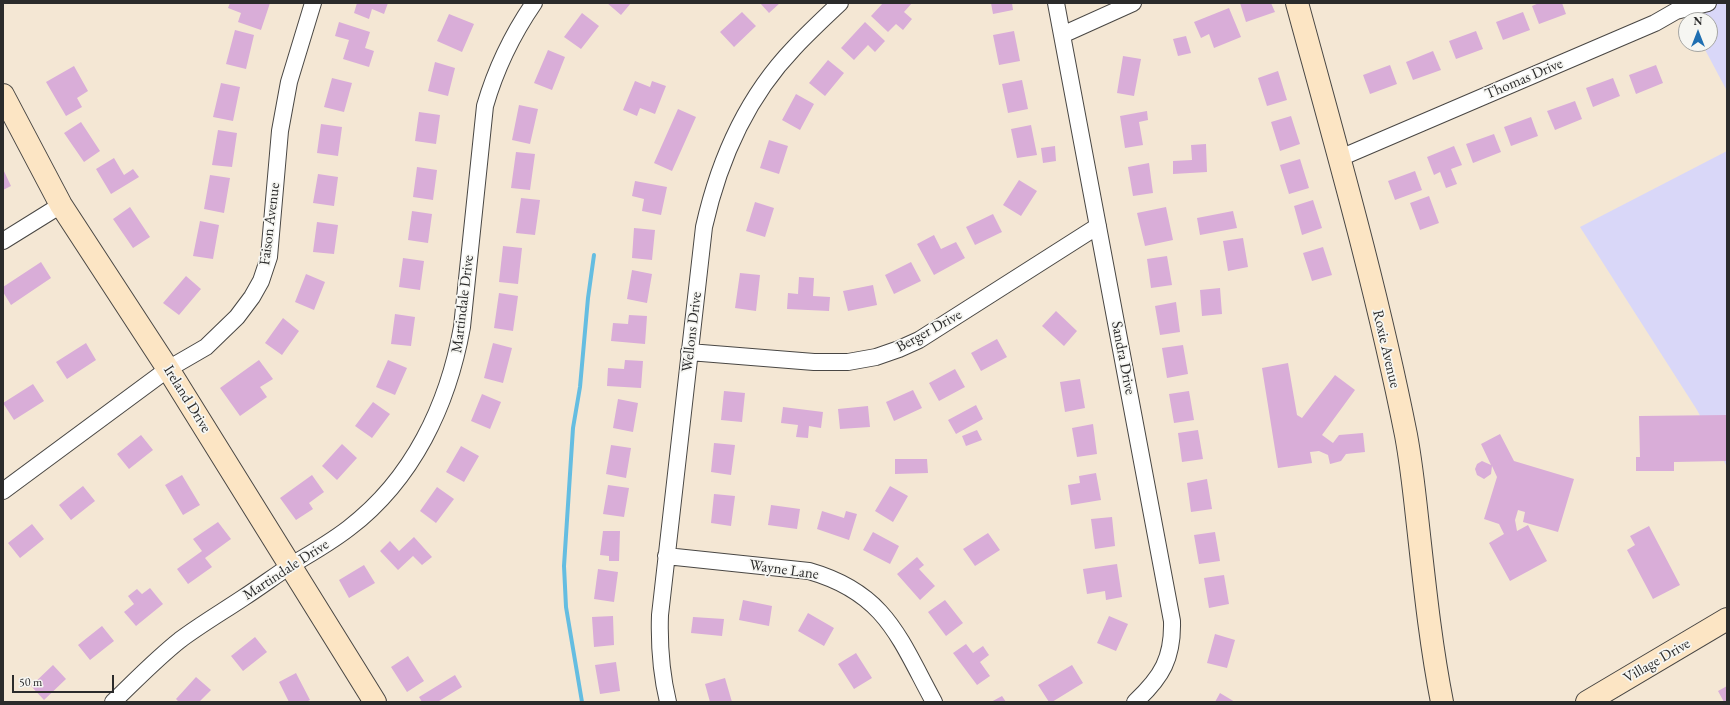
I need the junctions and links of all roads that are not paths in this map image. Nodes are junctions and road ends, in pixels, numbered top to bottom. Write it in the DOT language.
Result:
graph roads {
  1 [pos="313,3"];
  2 [pos="534,3"];
  3 [pos="840,3"];
  4 [pos="1056,3"];
  5 [pos="1133,3"];
  6 [pos="1297,3"];
  7 [pos="1708,3"];
  8 [pos="1062,36"];
  9 [pos="3,95"];
  10 [pos="1340,158"];
  11 [pos="61,205"];
  12 [pos="1098,226"];
  13 [pos="3,241"];
  14 [pos="689,352"];
  15 [pos="168,369"];
  16 [pos="3,491"];
  17 [pos="666,556"];
  18 [pos="291,565"];
  19 [pos="1727,619"];
  20 [pos="113,702"];
  21 [pos="376,702"];
  22 [pos="668,702"];
  23 [pos="934,702"];
  24 [pos="1136,702"];
  25 [pos="1442,702"];
  26 [pos="1586,702"];
  1 -- 15 [label="street, Faison Avenue"];
  2 -- 18 [label="street, Martindale Drive"];
  3 -- 14 [label="street, Wellons Drive"];
  4 -- 8 [label="street, Sandra Drive"];
  5 -- 8 [label="street"];
  6 -- 10 [label="main road, Roxie Avenue"];
  7 -- 10 [label="street, Thomas Drive"];
  8 -- 12 [label="street, Sandra Drive"];
  9 -- 11 [label="main road, Ireland Drive"];
  10 -- 25 [label="main road, Roxie Avenue"];
  11 -- 13 [label="street"];
  11 -- 15 [label="main road, Ireland Drive"];
  12 -- 14 [label="street, Berger Drive"];
  12 -- 24 [label="street, Sandra Drive"];
  14 -- 17 [label="street, Wellons Drive"];
  15 -- 16 [label="street, Faison Avenue"];
  15 -- 18 [label="main road, Ireland Drive"];
  17 -- 22 [label="street, Wellons Drive"];
  17 -- 23 [label="street, Wayne Lane"];
  18 -- 20 [label="street, Martindale Drive"];
  18 -- 21 [label="main road, Ireland Drive"];
  19 -- 26 [label="main road, Village Drive"];
}
